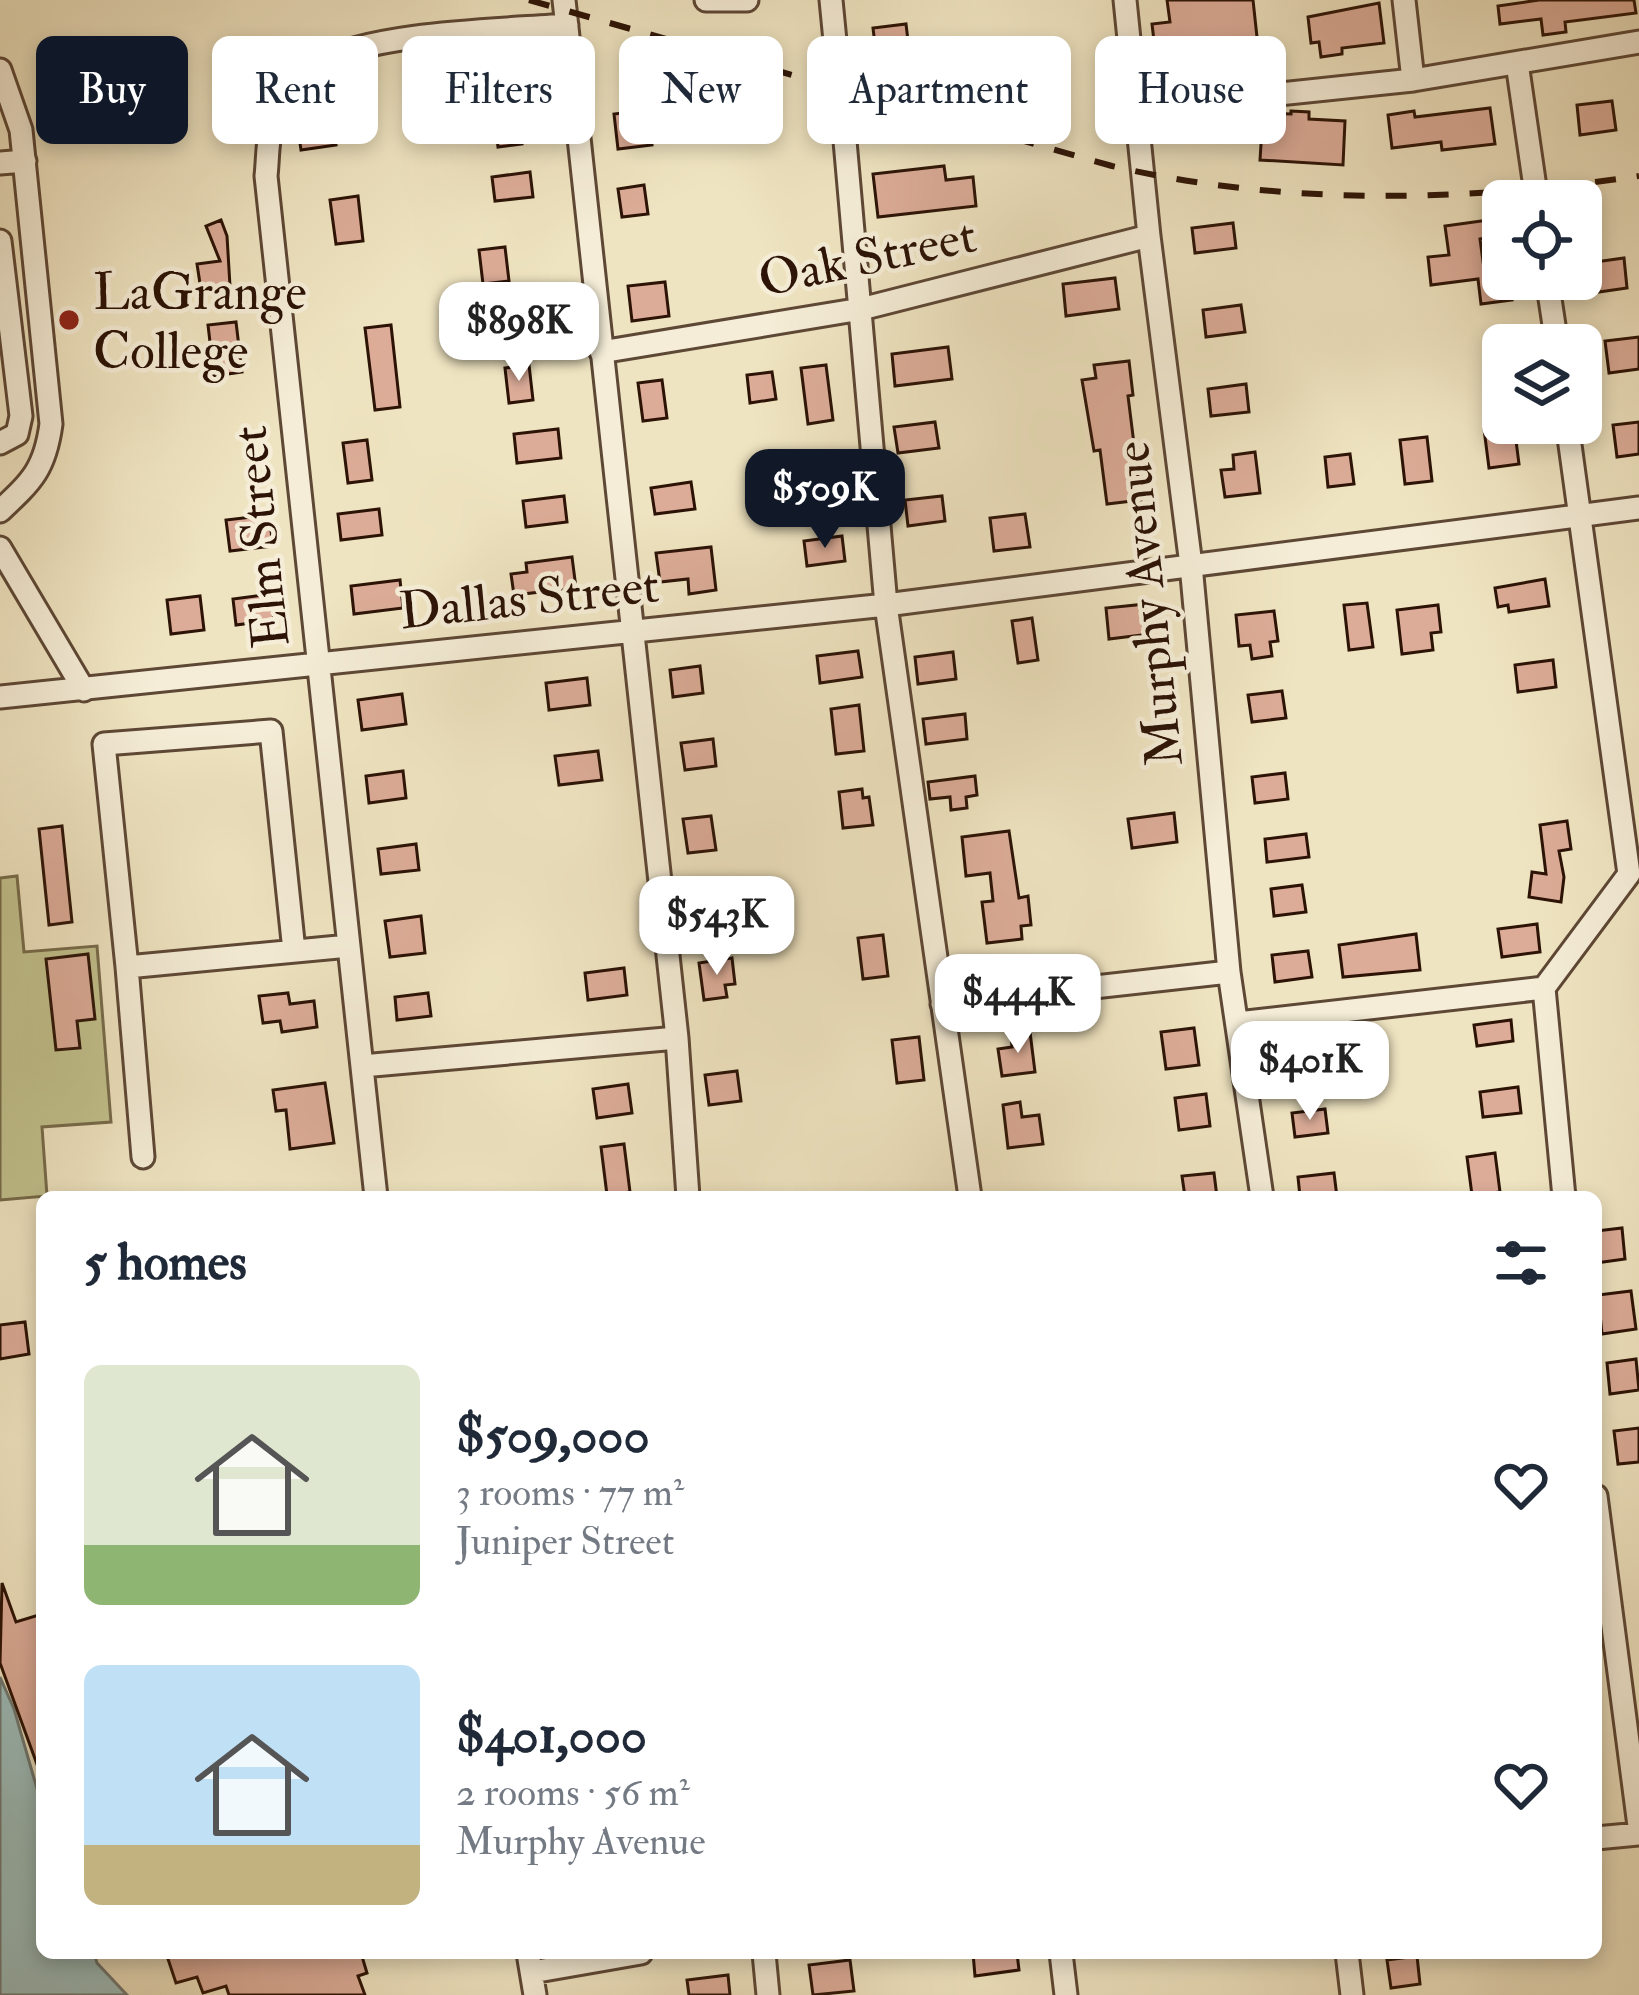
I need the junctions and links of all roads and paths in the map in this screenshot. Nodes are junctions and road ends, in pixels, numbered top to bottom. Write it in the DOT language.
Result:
graph roads {
  1 [pos="564,0"];
  2 [pos="706,0"];
  3 [pos="748,0"];
  4 [pos="831,0"];
  5 [pos="1125,0"];
  6 [pos="1404,0"];
  7 [pos="567,25"];
  8 [pos="1129,36"];
  9 [pos="1639,42"];
  10 [pos="1517,63"];
  11 [pos="0,70"];
  12 [pos="1413,80"];
  13 [pos="1286,93"];
  14 [pos="7,108"];
  15 [pos="1140,144"];
  16 [pos="25,161"];
  17 [pos="0,164"];
  18 [pos="1534,180"];
  19 [pos="34,229"];
  20 [pos="1149,236"];
  21 [pos="0,237"];
  22 [pos="861,309"];
  23 [pos="601,352"];
  24 [pos="6,440"];
  25 [pos="1571,444"];
  26 [pos="40,468"];
  27 [pos="1639,508"];
  28 [pos="0,511"];
  29 [pos="1580,516"];
  30 [pos="0,548"];
  31 [pos="1191,565"];
  32 [pos="886,605"];
  33 [pos="631,631"];
  34 [pos="317,666"];
  35 [pos="84,691"];
  36 [pos="0,697"];
  37 [pos="1634,880"];
  38 [pos="349,946"];
  39 [pos="294,951"];
  40 [pos="127,967"];
  41 [pos="1229,972"];
  42 [pos="1544,988"];
  43 [pos="942,1004"];
  44 [pos="1238,1023"];
  45 [pos="677,1038"];
  46 [pos="362,1066"];
  47 [pos="143,1156"];
  48 [pos="375,1191"];
  49 [pos="688,1191"];
  50 [pos="969,1191"];
  51 [pos="1261,1191"];
  52 [pos="1563,1191"];
  53 [pos="1602,1543"];
  54 [pos="1639,1830"];
  55 [pos="1602,1837"];
  56 [pos="608,1959"];
  57 [pos="765,1959"];
  58 [pos="1062,1959"];
  59 [pos="1348,1959"];
  60 [pos="532,1973"];
  61 [pos="768,1995"];
  62 [pos="1066,1995"];
  63 [pos="1352,1995"];
  1 -- 7 [label="street"];
  2 -- 3 [label="street"];
  4 -- 22 [label="street, bridge"];
  5 -- 8 [label="street, Murphy Avenue"];
  6 -- 12 [label="street"];
  7 -- 23 [label="street"];
  7 -- 34 [label="street, Elm Street"];
  9 -- 10 [label="street"];
  10 -- 12 [label="street"];
  10 -- 18 [label="street"];
  11 -- 14 [label="street"];
  12 -- 13 [label="street"];
  14 -- 16 [label="street"];
  15 -- 20 [label="street, Murphy Avenue"];
  16 -- 17 [label="street"];
  16 -- 19 [label="street"];
  19 -- 21 [label="street"];
  19 -- 26 [label="street"];
  20 -- 22 [label="street, Oak Street"];
  20 -- 31 [label="street, Murphy Avenue"];
  21 -- 24 [label="street"];
  22 -- 23 [label="street, Oak Street"];
  22 -- 32 [label="street"];
  23 -- 33 [label="street"];
  24 -- 26 [label="street"];
  25 -- 29 [label="street"];
  26 -- 28 [label="street"];
  27 -- 29 [label="street, Dallas Street"];
  29 -- 31 [label="street, Dallas Street"];
  29 -- 37 [label="street"];
  30 -- 35 [label="street"];
  31 -- 32 [label="street, Dallas Street"];
  31 -- 41 [label="street, Murphy Avenue"];
  32 -- 33 [label="street, Dallas Street"];
  32 -- 43 [label="street"];
  33 -- 34 [label="street, Dallas Street"];
  33 -- 45 [label="street"];
  34 -- 35 [label="street, Dallas Street"];
  34 -- 38 [label="street, Elm Street"];
  35 -- 36 [label="street, Dallas Street"];
  37 -- 42 [label="street"];
  38 -- 39 [label="street"];
  38 -- 46 [label="street, Elm Street"];
  39 -- 40 [label="street"];
  39 -- 40 [label="street"];
  40 -- 47 [label="street"];
  41 -- 43 [label="street"];
  41 -- 44 [label="street, Murphy Avenue"];
  42 -- 44 [label="street"];
  42 -- 52 [label="street"];
  43 -- 50 [label="street"];
  44 -- 51 [label="street, Murphy Avenue"];
  45 -- 46 [label="street"];
  45 -- 49 [label="street"];
  46 -- 48 [label="street, Elm Street"];
  53 -- 54 [label="street"];
  54 -- 55 [label="street"];
  56 -- 60 [label="street"];
  57 -- 61 [label="street"];
  58 -- 62 [label="street"];
  59 -- 63 [label="street"];
}
